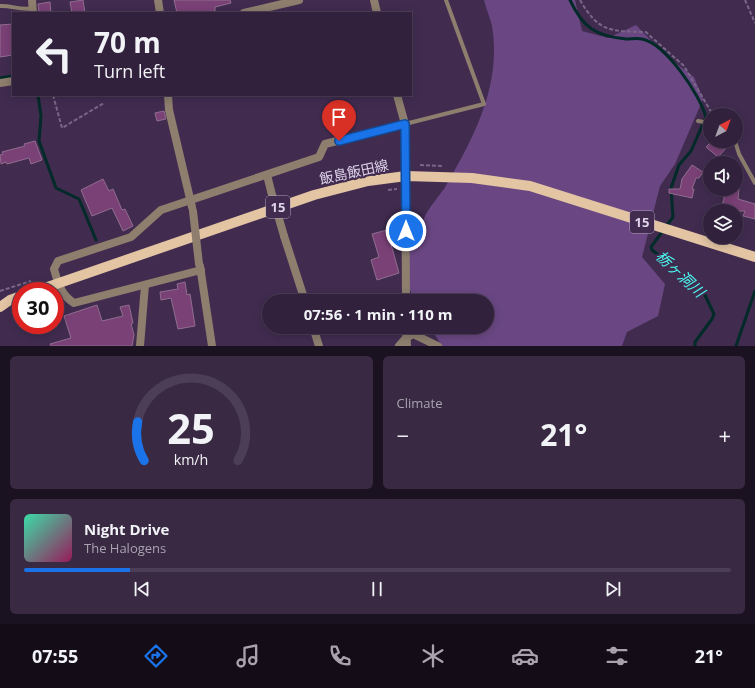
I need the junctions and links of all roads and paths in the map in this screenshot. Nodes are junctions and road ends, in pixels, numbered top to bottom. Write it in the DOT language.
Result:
graph roads {
  1 [pos="158,0"];
  2 [pos="299,0"];
  3 [pos="374,0"];
  4 [pos="446,0"];
  5 [pos="580,0"];
  6 [pos="745,0"];
  7 [pos="0,6"];
  8 [pos="32,7"];
  9 [pos="160,12"];
  10 [pos="248,12"];
  11 [pos="377,12"];
  12 [pos="755,23"];
  13 [pos="12,81"];
  14 [pos="0,83"];
  15 [pos="53,96"];
  16 [pos="168,96"];
  17 [pos="397,96"];
  18 [pos="104,103"];
  19 [pos="709,108"];
  20 [pos="698,121"];
  21 [pos="703,122"];
  22 [pos="405,124"];
  23 [pos="737,148"];
  24 [pos="267,175"];
  25 [pos="406,176"];
  26 [pos="755,183"];
  27 [pos="191,201"];
  28 [pos="755,257"];
  29 [pos="200,267"];
  30 [pos="58,282"];
  31 [pos="61,282"];
  32 [pos="145,285"];
  33 [pos="302,294"];
  34 [pos="406,294"];
  35 [pos="64,296"];
  36 [pos="5,300"];
  37 [pos="0,307"];
  38 [pos="315,334"];
  39 [pos="406,342"];
  40 [pos="140,346"];
  41 [pos="212,346"];
  42 [pos="318,346"];
  43 [pos="399,346"];
  44 [pos="438,346"];
  1 -- 9 [label="street"];
  2 -- 10 [label="street"];
  3 -- 11 [label="street"];
  4 -- 22 [label="lane"];
  5 -- 19 [label="path"];
  6 -- 12 [label="path"];
  7 -- 8 [label="lane"];
  13 -- 14 [label="street"];
  15 -- 18 [label="path"];
  16 -- 27 [label="street"];
  17 -- 22 [label="street"];
  20 -- 21 [label="lane"];
  22 -- 24 [label="street"];
  22 -- 25 [label="street"];
  23 -- 26 [label="lane"];
  24 -- 27 [label="street"];
  24 -- 33 [label="street, bridge"];
  25 -- 28 [label="main road, 飯島飯田線 / 15"];
  25 -- 31 [label="main road, 飯島飯田線 / 15"];
  25 -- 34 [label="street"];
  27 -- 29 [label="street, bridge"];
  27 -- 30 [label="street"];
  29 -- 32 [label="street"];
  29 -- 41 [label="street"];
  32 -- 35 [label="street"];
  32 -- 40 [label="street"];
  36 -- 37 [label="main road"];
  38 -- 42 [label="street"];
  39 -- 43 [label="street"];
  39 -- 44 [label="street"];
}
